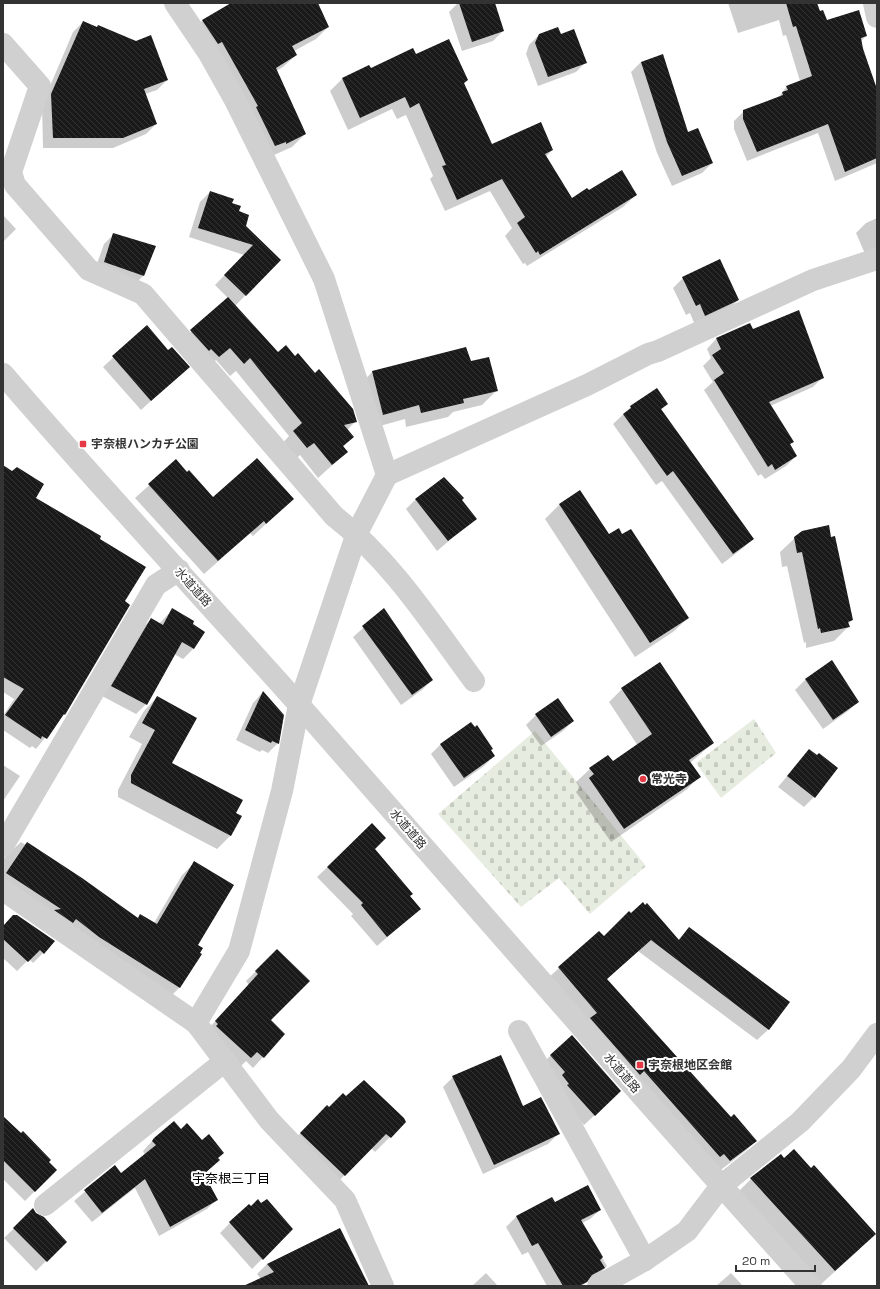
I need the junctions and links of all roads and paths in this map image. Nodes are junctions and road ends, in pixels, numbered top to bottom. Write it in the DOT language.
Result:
graph roads {
  1 [pos="175,3"];
  2 [pos="874,3"];
  3 [pos="877,17"];
  4 [pos="3,44"];
  5 [pos="877,259"];
  6 [pos="3,374"];
  7 [pos="387,475"];
  8 [pos="357,533"];
  9 [pos="179,570"];
  10 [pos="474,681"];
  11 [pos="299,705"];
  12 [pos="3,846"];
  13 [pos="3,890"];
  14 [pos="196,1023"];
  15 [pos="519,1031"];
  16 [pos="877,1034"];
  17 [pos="225,1061"];
  18 [pos="721,1186"];
  19 [pos="45,1205"];
  20 [pos="645,1260"];
  21 [pos="382,1286"];
  22 [pos="598,1286"];
  23 [pos="811,1286"];
  1 -- 7 [label="street"];
  2 -- 3 [label="street"];
  4 -- 8 [label="street"];
  5 -- 7 [label="street"];
  6 -- 9 [label="street, 水道道路"];
  7 -- 8 [label="street"];
  8 -- 10 [label="street"];
  8 -- 11 [label="street"];
  9 -- 11 [label="street, 水道道路"];
  9 -- 12 [label="street"];
  11 -- 14 [label="street"];
  11 -- 18 [label="street, 水道道路"];
  13 -- 14 [label="street"];
  14 -- 17 [label="street"];
  15 -- 20 [label="street"];
  16 -- 18 [label="street"];
  17 -- 19 [label="street"];
  17 -- 21 [label="street"];
  18 -- 20 [label="street"];
  18 -- 23 [label="street, 水道道路"];
  20 -- 22 [label="street"];
}
